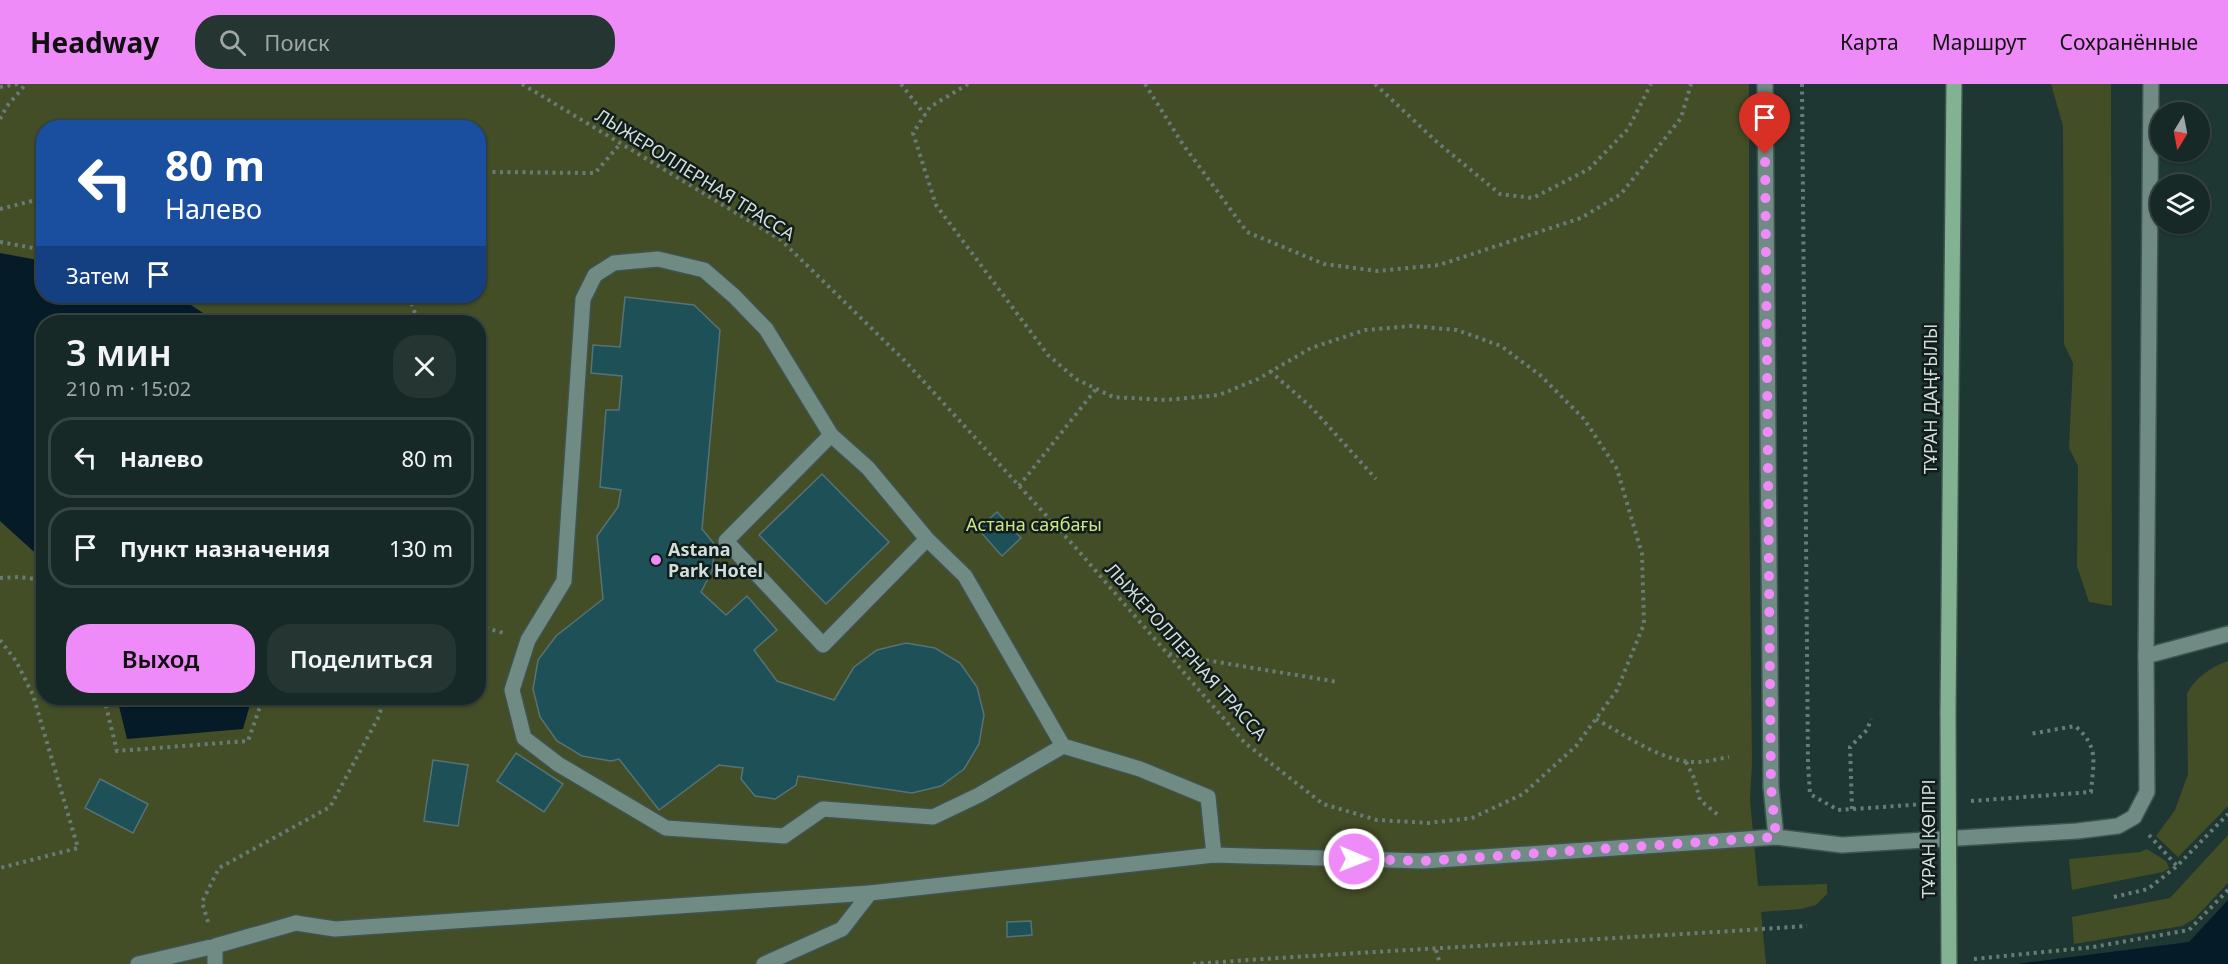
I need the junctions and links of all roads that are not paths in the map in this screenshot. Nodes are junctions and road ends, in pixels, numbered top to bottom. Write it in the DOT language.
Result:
graph roads {
  1 [pos="1765,84"];
  2 [pos="1954,84"];
  3 [pos="2151,84"];
  4 [pos="831,435"];
  5 [pos="927,539"];
  6 [pos="2228,634"];
  7 [pos="2146,656"];
  8 [pos="1948,714"];
  9 [pos="1063,746"];
  10 [pos="1776,837"];
  11 [pos="1214,855"];
  12 [pos="870,893"];
  13 [pos="215,946"];
  14 [pos="138,964"];
  15 [pos="215,964"];
  16 [pos="764,964"];
  17 [pos="1949,964"];
  1 -- 10 [label="street"];
  2 -- 8 [label="main road, ТҰРАН ДАҢҒЫЛЫ"];
  3 -- 7 [label="street"];
  4 -- 5 [label="street"];
  4 -- 5 [label="street"];
  4 -- 9 [label="street"];
  5 -- 9 [label="street"];
  6 -- 7 [label="street"];
  7 -- 10 [label="street"];
  8 -- 17 [label="main road, ТҰРАН КӨПІРІ, bridge"];
  9 -- 11 [label="street"];
  10 -- 11 [label="street"];
  11 -- 12 [label="street"];
  12 -- 13 [label="street"];
  12 -- 16 [label="street"];
  13 -- 14 [label="street"];
  13 -- 15 [label="street"];
}
